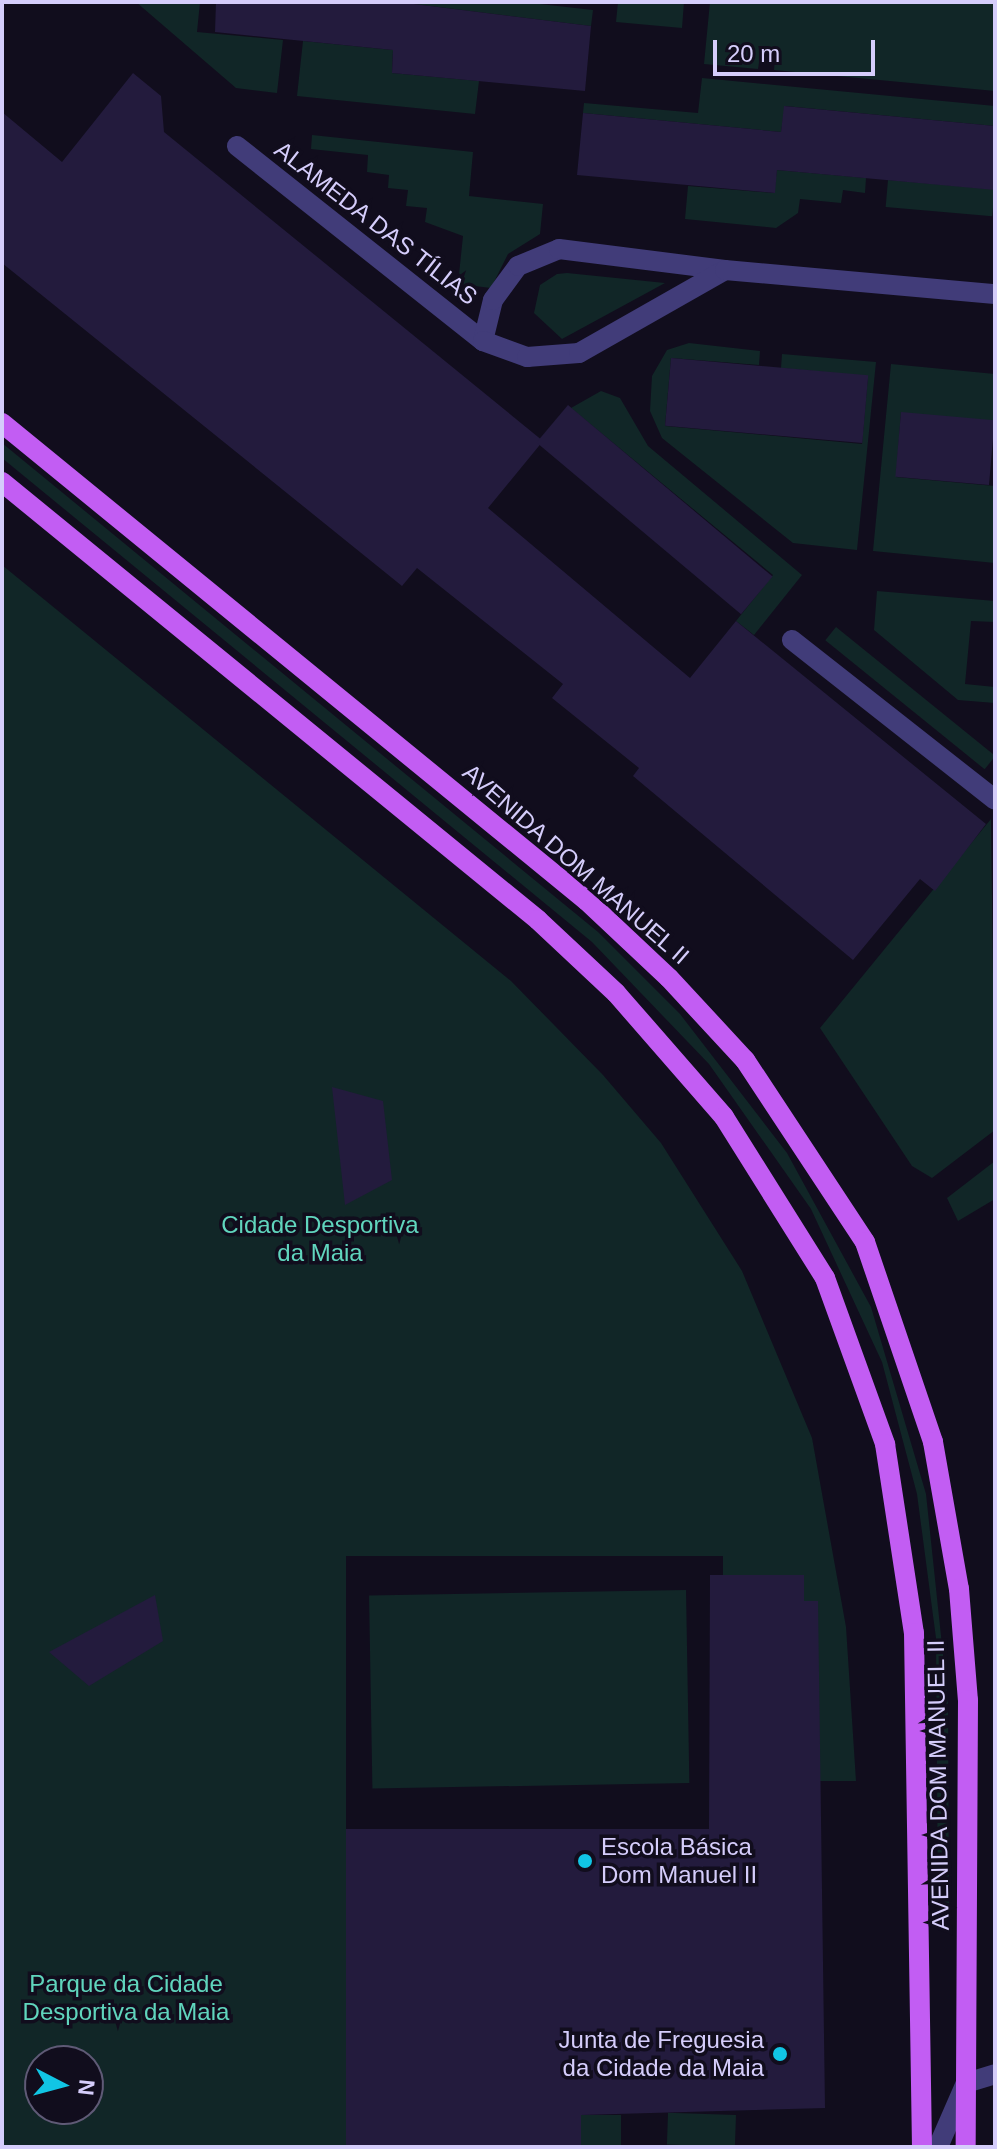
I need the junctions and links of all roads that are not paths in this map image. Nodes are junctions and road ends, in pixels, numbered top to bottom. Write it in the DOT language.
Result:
graph roads {
  1 [pos="237,146"];
  2 [pos="725,270"];
  3 [pos="995,294"];
  4 [pos="483,341"];
  5 [pos="2,423"];
  6 [pos="2,482"];
  7 [pos="792,640"];
  8 [pos="995,800"];
  9 [pos="995,2074"];
  10 [pos="966,2083"];
  11 [pos="922,2147"];
  12 [pos="938,2147"];
  13 [pos="966,2147"];
  1 -- 4 [label="street, ALAMEDA DAS TÍLIAS"];
  2 -- 3 [label="street, ALAMEDA DAS TÍLIAS"];
  2 -- 4 [label="street, ALAMEDA DAS TÍLIAS"];
  2 -- 4 [label="street, ALAMEDA DAS TÍLIAS"];
  5 -- 10 [label="main road, AVENIDA DOM MANUEL II"];
  6 -- 11 [label="main road, AVENIDA DOM MANUEL II"];
  7 -- 8 [label="street"];
  9 -- 10 [label="street"];
  10 -- 12 [label="street"];
  10 -- 13 [label="main road, AVENIDA DOM MANUEL II"];
}
